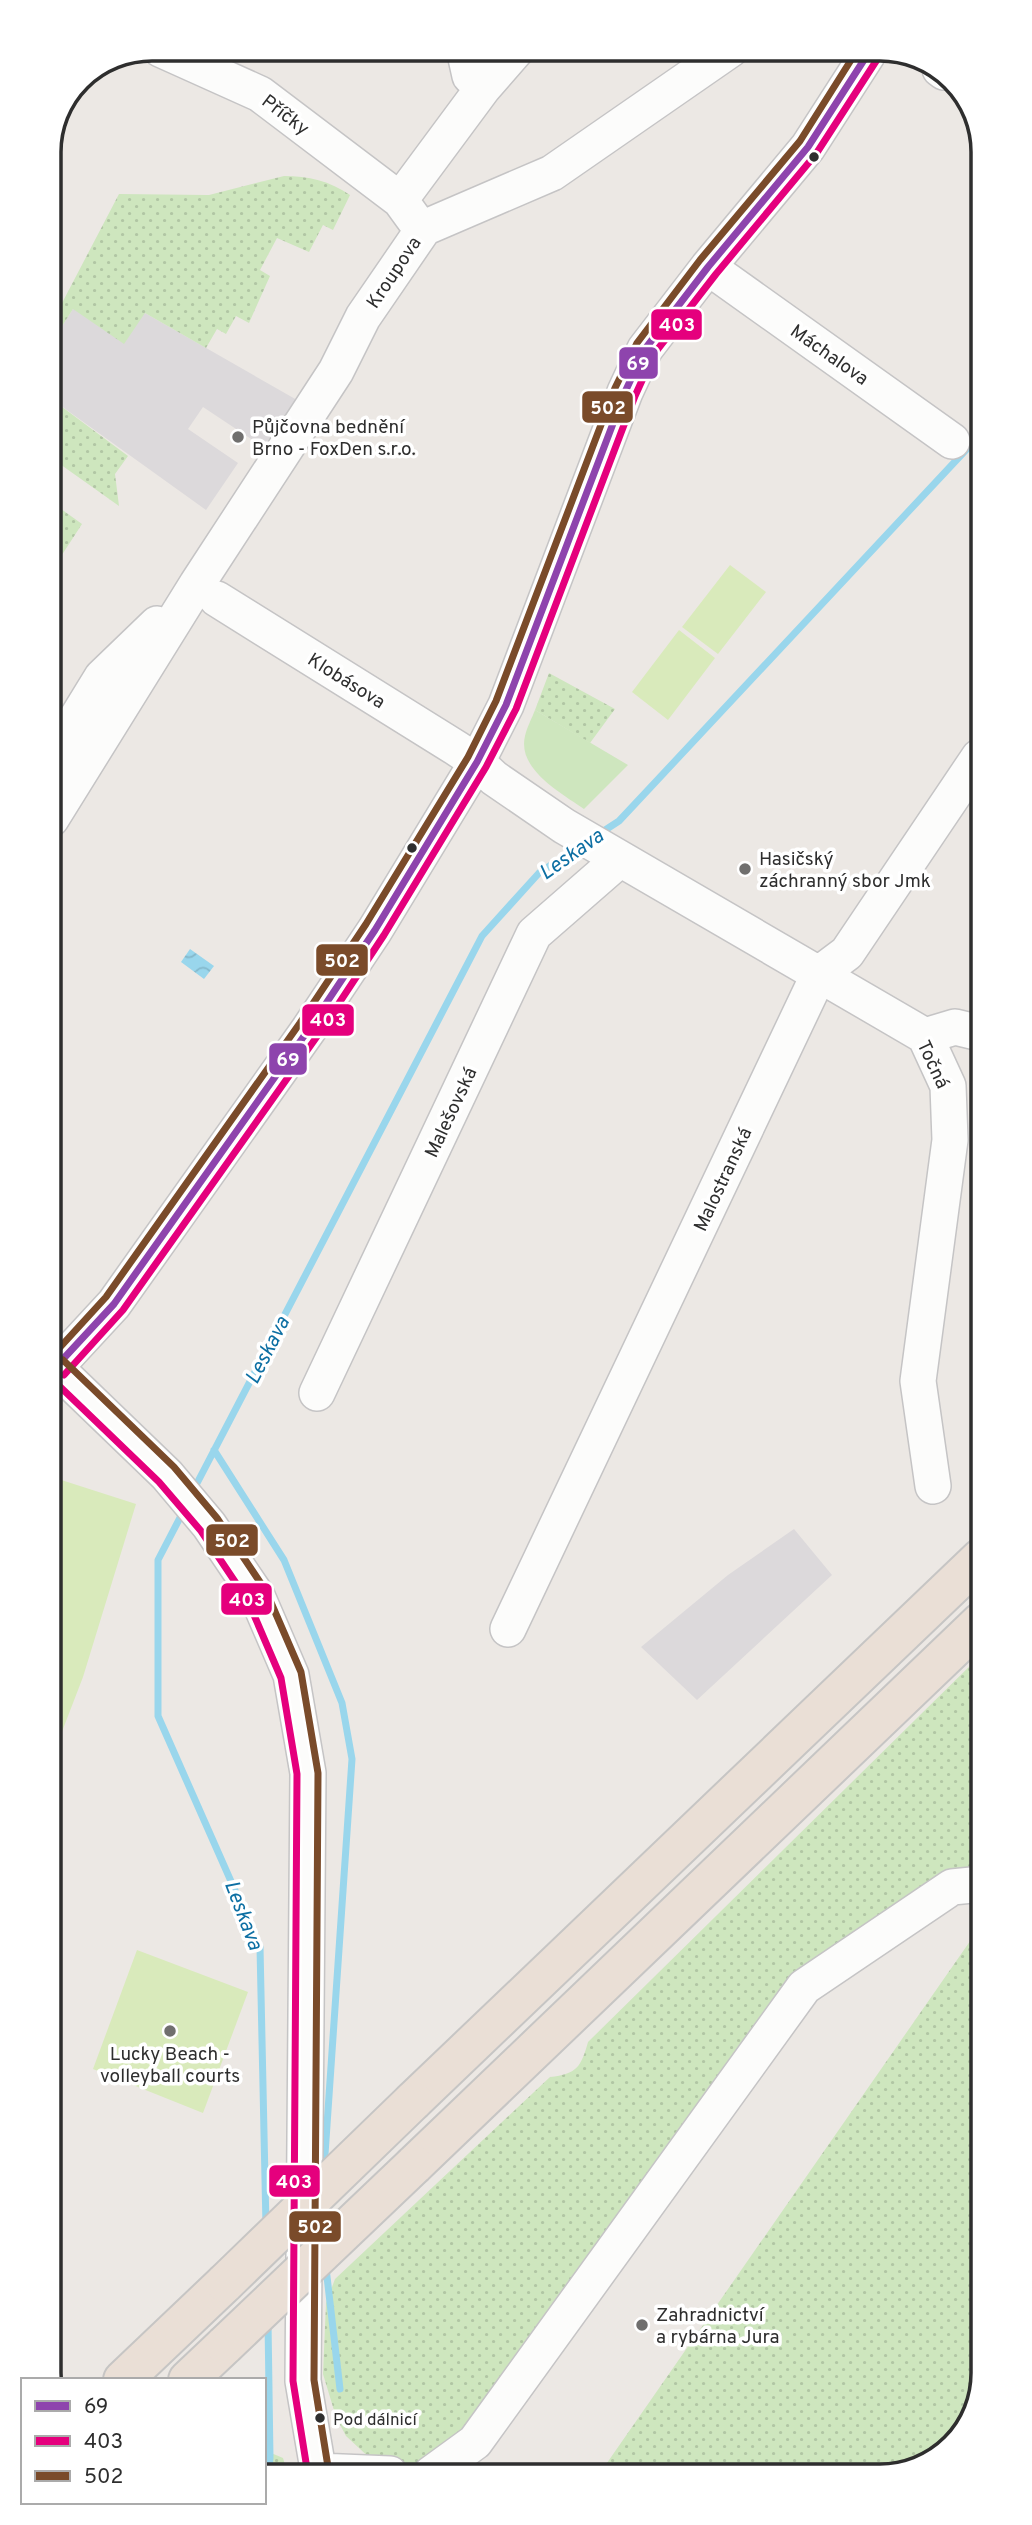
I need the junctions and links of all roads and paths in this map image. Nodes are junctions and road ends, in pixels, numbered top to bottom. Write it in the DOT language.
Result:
graph roads {
  1 [pos="187,61"];
  2 [pos="467,61"];
  3 [pos="506,61"];
  4 [pos="714,61"];
  5 [pos="864,61"];
  6 [pos="482,88"];
  7 [pos="400,200"];
  8 [pos="424,228"];
  9 [pos="708,267"];
  10 [pos="952,441"];
  11 [pos="207,592"];
  12 [pos="61,744"];
  13 [pos="477,762"];
  14 [pos="971,769"];
  15 [pos="61,804"];
  16 [pos="615,856"];
  17 [pos="819,974"];
  18 [pos="971,1031"];
  19 [pos="925,1036"];
  20 [pos="61,1362"];
  21 [pos="61,1377"];
  22 [pos="317,1393"];
  23 [pos="933,1486"];
  24 [pos="971,1568"];
  25 [pos="508,1629"];
  26 [pos="971,1632"];
  27 [pos="971,1885"];
  28 [pos="126,2378"];
  29 [pos="190,2378"];
  30 [pos="317,2464"];
  31 [pos="445,2464"];
  1 -- 7 [label="street, Příčky"];
  2 -- 6 [label="street"];
  3 -- 6 [label="street"];
  4 -- 8 [label="street, Kroupova"];
  5 -- 9 [label="street"];
  6 -- 7 [label="street"];
  7 -- 8 [label="street, Příčky"];
  8 -- 11 [label="street, Kroupova"];
  9 -- 10 [label="street, Máchalova"];
  9 -- 13 [label="street"];
  11 -- 12 [label="street, Kroupova"];
  11 -- 13 [label="street, Klobásova"];
  11 -- 15 [label="street, Kroupova"];
  13 -- 16 [label="street, Točná"];
  13 -- 20 [label="street"];
  14 -- 17 [label="street, Malostranská"];
  16 -- 17 [label="street, Točná"];
  16 -- 22 [label="street, Malešovská"];
  17 -- 19 [label="street, Točná"];
  17 -- 25 [label="street, Malostranská"];
  18 -- 19 [label="street"];
  19 -- 23 [label="street, Točná"];
  21 -- 30 [label="street"];
  24 -- 28 [label="highway, bridge"];
  26 -- 29 [label="highway, bridge"];
  27 -- 31 [label="street"];
}
